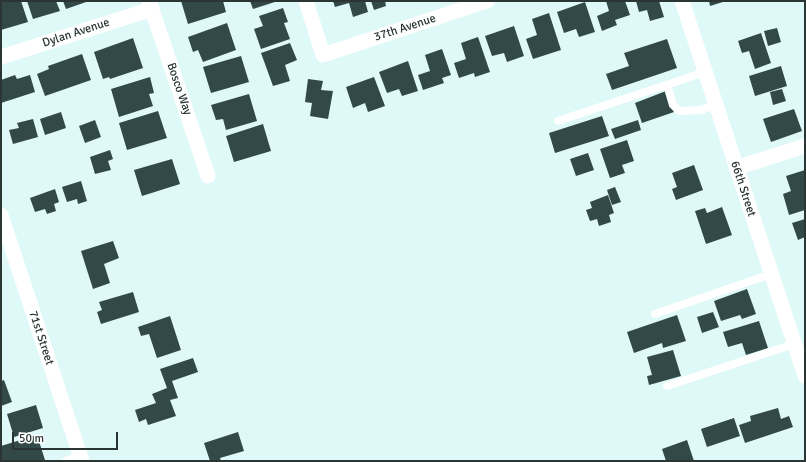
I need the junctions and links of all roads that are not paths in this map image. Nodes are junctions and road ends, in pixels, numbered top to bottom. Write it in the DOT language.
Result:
graph roads {
  1 [pos="306,1"];
  2 [pos="487,1"];
  3 [pos="682,1"];
  4 [pos="151,5"];
  5 [pos="1,57"];
  6 [pos="705,72"];
  7 [pos="667,85"];
  8 [pos="716,104"];
  9 [pos="558,121"];
  10 [pos="805,146"];
  11 [pos="736,168"];
  12 [pos="208,176"];
  13 [pos="1,215"];
  14 [pos="772,274"];
  15 [pos="655,314"];
  16 [pos="794,344"];
  17 [pos="805,376"];
  18 [pos="667,386"];
  19 [pos="81,459"];
  20 [pos="66,461"];
  1 -- 2 [label="street, 37th Avenue"];
  3 -- 6 [label="street, 66th Street"];
  4 -- 5 [label="street, Dylan Avenue"];
  4 -- 12 [label="street, Bosco Way"];
  6 -- 7 [label="lane"];
  6 -- 8 [label="street, 66th Street"];
  7 -- 8 [label="lane"];
  7 -- 9 [label="lane"];
  8 -- 11 [label="street, 66th Street"];
  10 -- 11 [label="street"];
  11 -- 14 [label="street, 66th Street"];
  13 -- 19 [label="street, 71st Street"];
  14 -- 15 [label="lane"];
  14 -- 16 [label="street, 66th Street"];
  16 -- 17 [label="street, 66th Street"];
  16 -- 18 [label="lane"];
  19 -- 20 [label="lane"];
}
